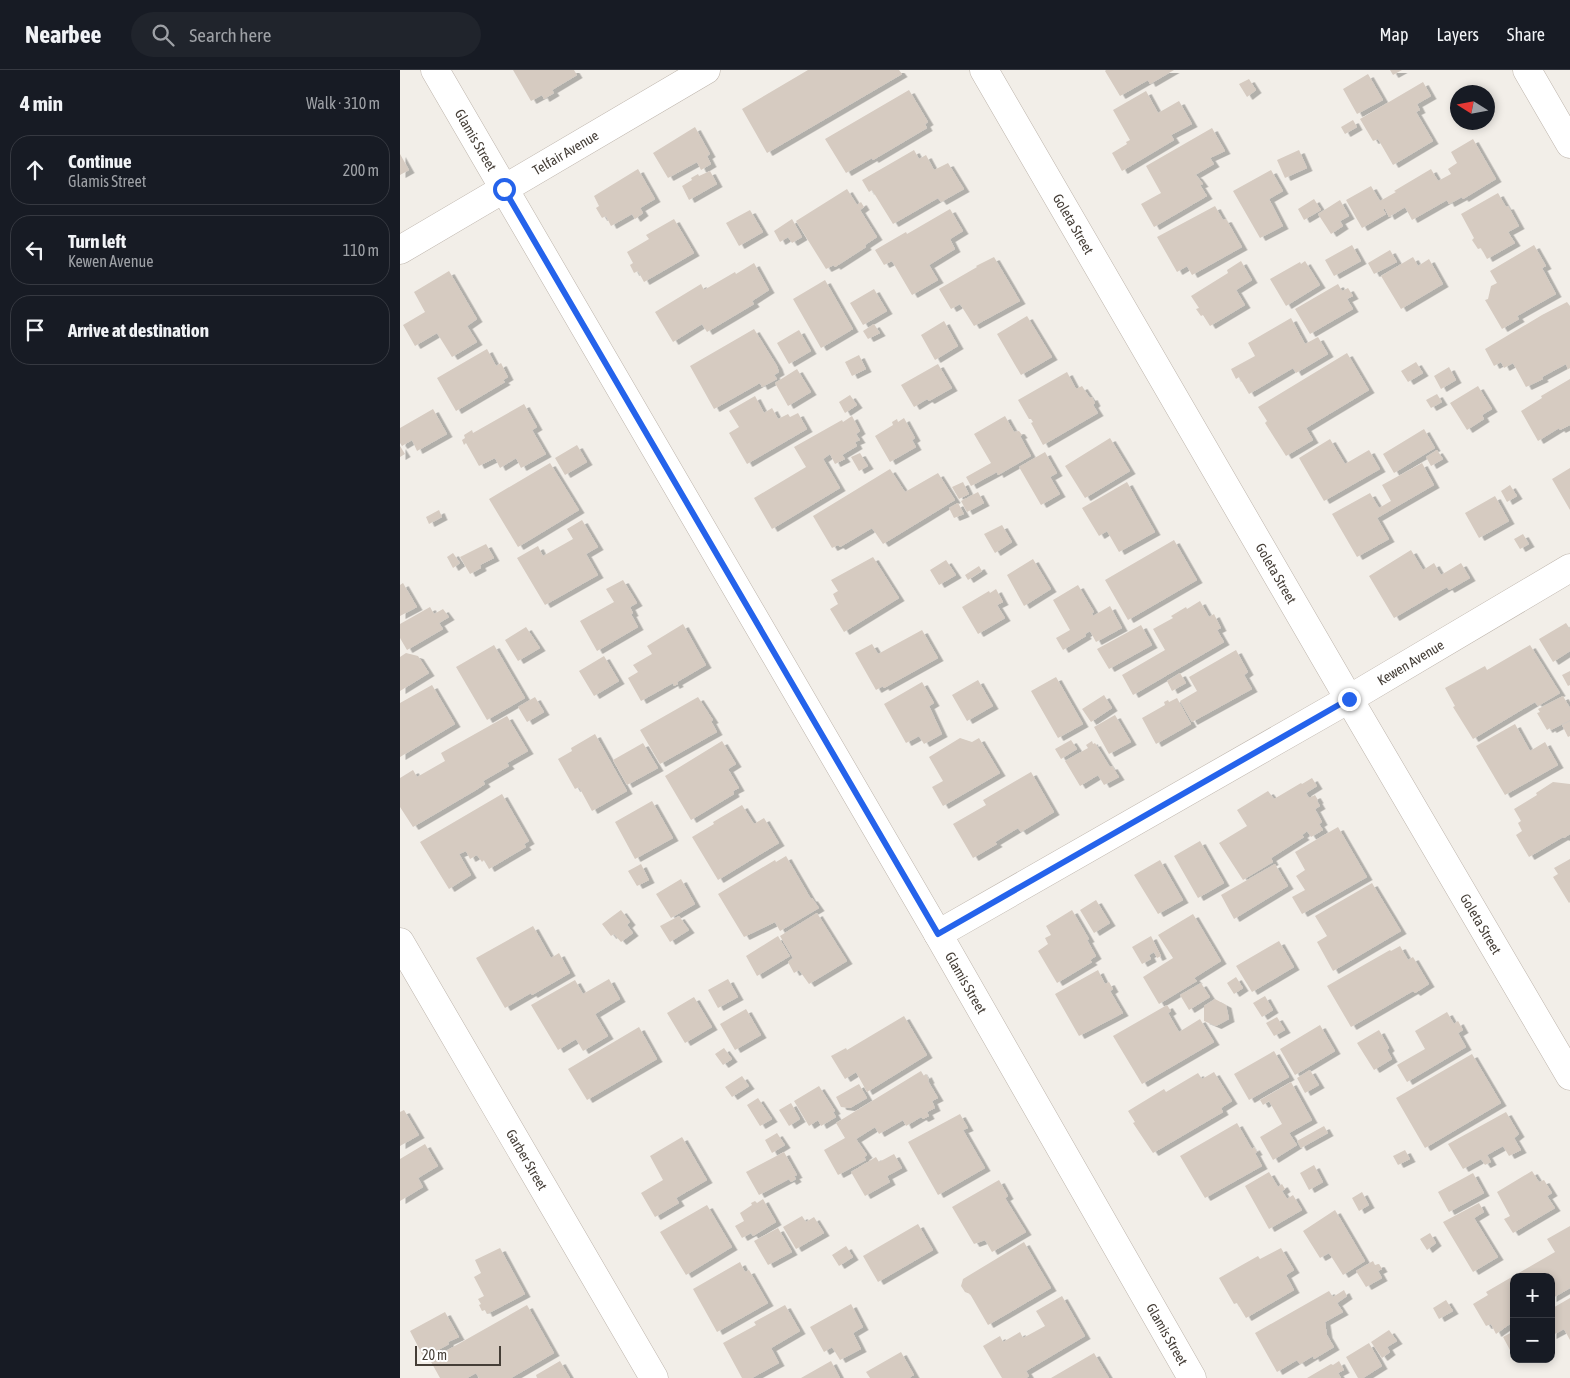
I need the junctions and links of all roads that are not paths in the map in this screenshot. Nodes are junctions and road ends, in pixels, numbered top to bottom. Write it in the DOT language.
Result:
graph roads {
  1 [pos="435,70"];
  2 [pos="706,70"];
  3 [pos="984,70"];
  4 [pos="1527,70"];
  5 [pos="1570,144"];
  6 [pos="504,189"];
  7 [pos="400,250"];
  8 [pos="1570,568"];
  9 [pos="1349,699"];
  10 [pos="938,934"];
  11 [pos="400,942"];
  12 [pos="1570,1076"];
  13 [pos="654,1378"];
  14 [pos="1192,1378"];
  1 -- 6 [label="street, Glamis Street"];
  2 -- 6 [label="street, Telfair Avenue"];
  3 -- 9 [label="street, Goleta Street"];
  4 -- 5 [label="street"];
  6 -- 7 [label="street, Telfair Avenue"];
  6 -- 10 [label="street, Glamis Street"];
  8 -- 9 [label="street, Kewen Avenue"];
  9 -- 10 [label="street, Kewen Avenue"];
  9 -- 12 [label="street, Goleta Street"];
  10 -- 14 [label="street, Glamis Street"];
  11 -- 13 [label="street, Garber Street"];
}
